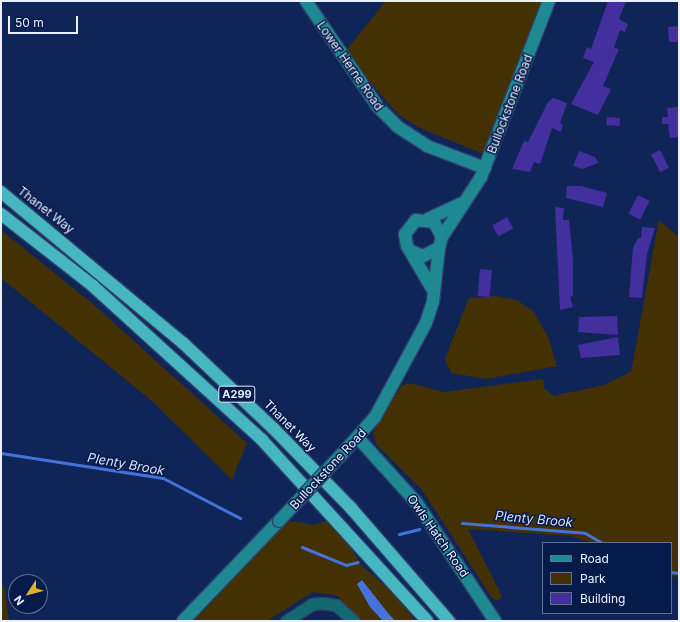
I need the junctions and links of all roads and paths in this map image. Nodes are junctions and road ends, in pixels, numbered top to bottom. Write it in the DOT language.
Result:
graph roads {
  1 [pos="306,1"];
  2 [pos="549,1"];
  3 [pos="485,168"];
  4 [pos="1,192"];
  5 [pos="464,203"];
  6 [pos="1,214"];
  7 [pos="428,219"];
  8 [pos="440,242"];
  9 [pos="411,251"];
  10 [pos="434,291"];
  11 [pos="358,438"];
  12 [pos="183,621"];
  13 [pos="286,621"];
  14 [pos="354,621"];
  15 [pos="427,621"];
  16 [pos="449,621"];
  17 [pos="495,621"];
  1 -- 3 [label="street, Lower Herne Road"];
  2 -- 3 [label="street, Bullockstone Road"];
  3 -- 5 [label="street, Bullockstone Road"];
  4 -- 16 [label="highway, Thanet Way / A299"];
  5 -- 7 [label="street"];
  5 -- 8 [label="street, Bullockstone Road"];
  6 -- 15 [label="highway, A299"];
  7 -- 8 [label="street"];
  7 -- 9 [label="street"];
  8 -- 9 [label="street"];
  8 -- 10 [label="street, Bullockstone Road"];
  9 -- 10 [label="street"];
  10 -- 11 [label="street, Bullockstone Road"];
  11 -- 12 [label="street, Bullockstone Road, bridge"];
  11 -- 17 [label="street, Owls Hatch Road"];
  13 -- 14 [label="street"];
}
